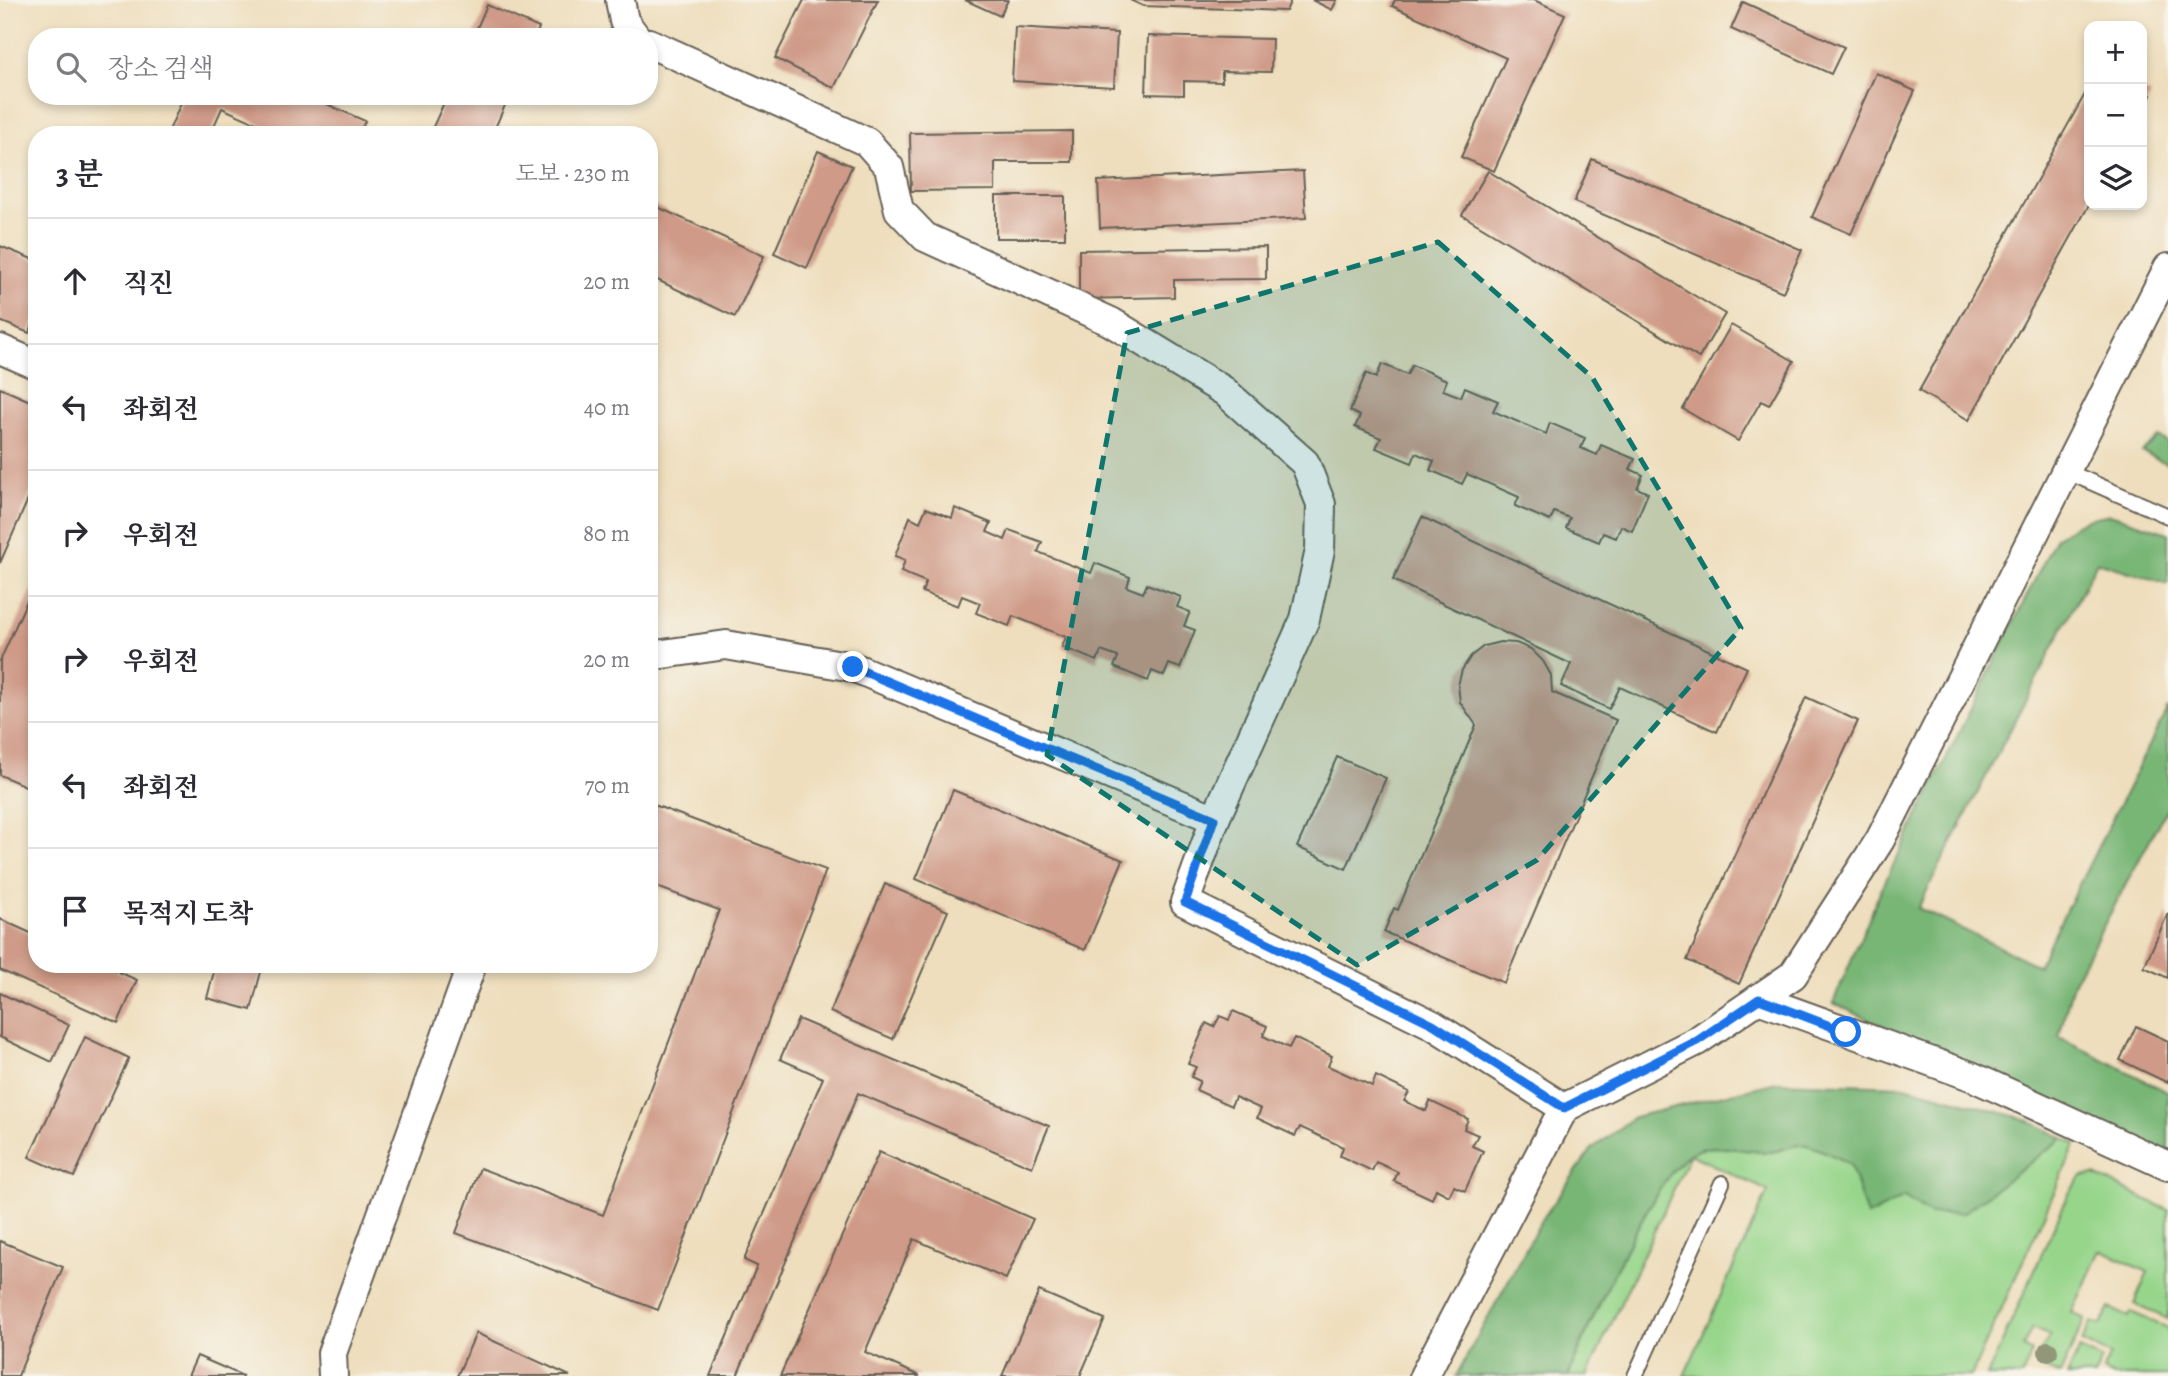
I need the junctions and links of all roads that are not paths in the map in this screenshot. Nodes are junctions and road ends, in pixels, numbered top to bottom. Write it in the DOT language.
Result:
graph roads {
  1 [pos="620,0"];
  2 [pos="629,28"];
  3 [pos="658,47"];
  4 [pos="2168,268"];
  5 [pos="0,349"];
  6 [pos="28,361"];
  7 [pos="2068,472"];
  8 [pos="2168,516"];
  9 [pos="658,655"];
  10 [pos="1214,819"];
  11 [pos="469,973"];
  12 [pos="1759,999"];
  13 [pos="1564,1108"];
  14 [pos="2168,1167"];
  15 [pos="1722,1183"];
  16 [pos="333,1376"];
  17 [pos="1424,1376"];
  18 [pos="1635,1376"];
  1 -- 2 [label="street"];
  3 -- 10 [label="street"];
  4 -- 7 [label="street"];
  5 -- 6 [label="street"];
  7 -- 8 [label="lane"];
  7 -- 12 [label="street"];
  9 -- 10 [label="street"];
  10 -- 13 [label="street"];
  11 -- 16 [label="street"];
  12 -- 13 [label="street"];
  12 -- 14 [label="street"];
  13 -- 17 [label="street"];
  15 -- 18 [label="lane"];
}
